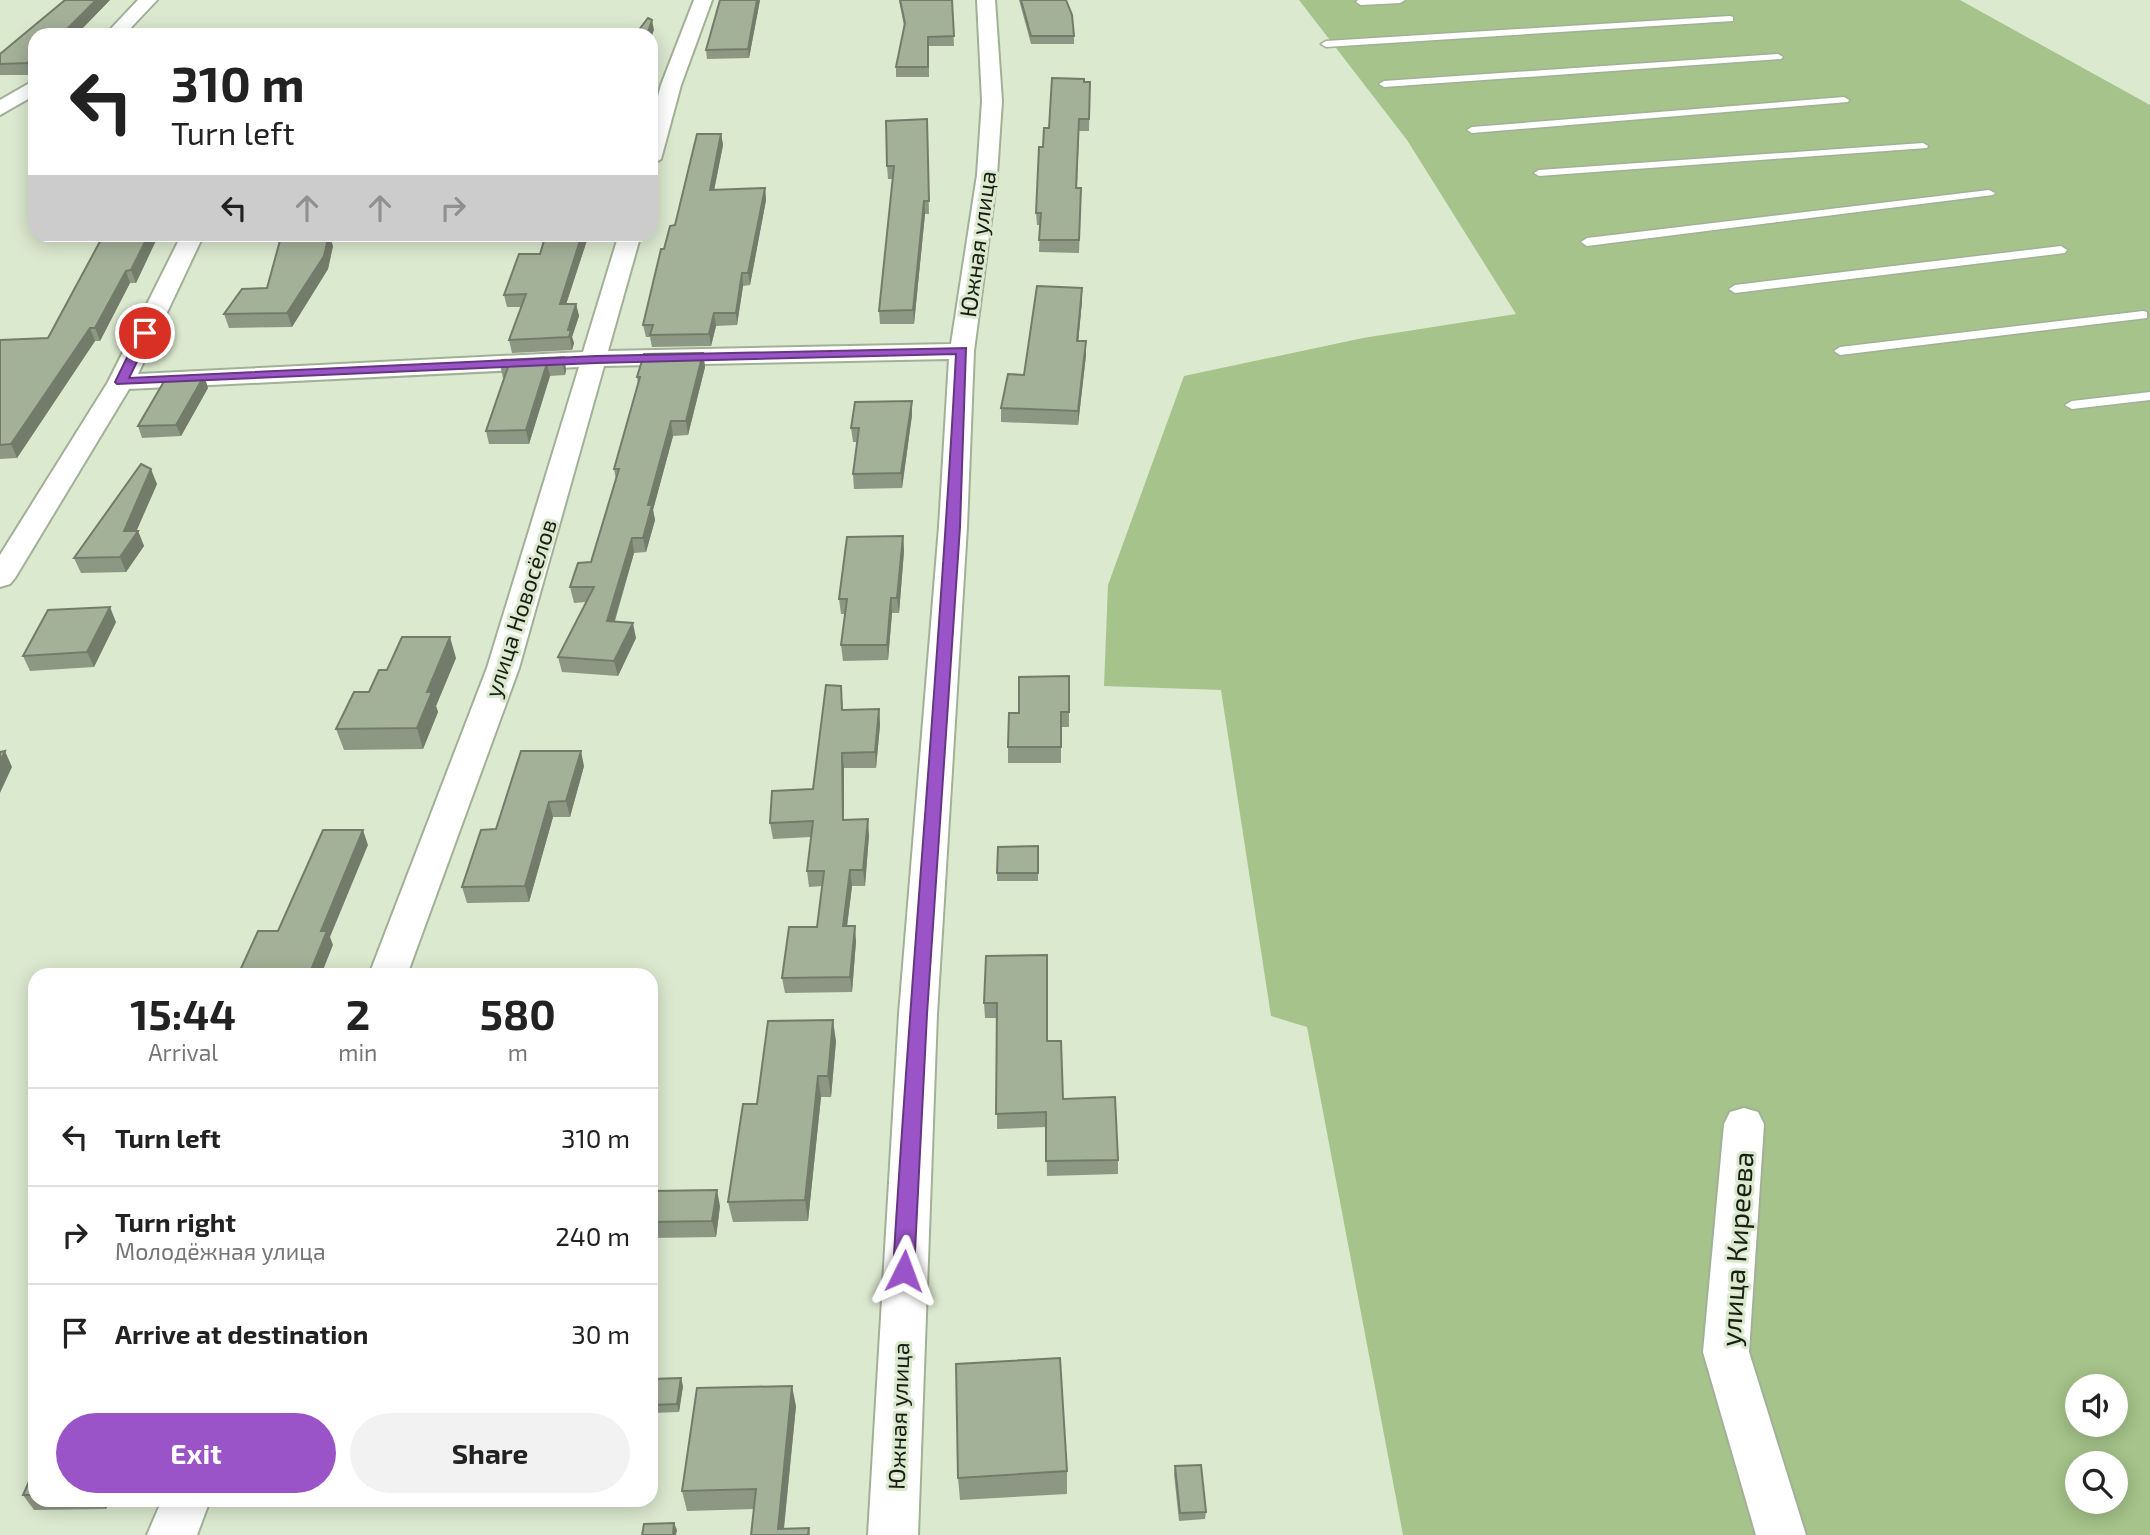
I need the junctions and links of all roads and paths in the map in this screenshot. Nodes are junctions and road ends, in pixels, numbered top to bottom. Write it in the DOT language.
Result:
graph roads {
  1 [pos="148,0"];
  2 [pos="703,0"];
  3 [pos="986,0"];
  4 [pos="1400,0"];
  5 [pos="1361,2"];
  6 [pos="1730,19"];
  7 [pos="121,28"];
  8 [pos="1326,44"];
  9 [pos="1778,57"];
  10 [pos="1384,84"];
  11 [pos="28,90"];
  12 [pos="1844,100"];
  13 [pos="0,108"];
  14 [pos="1472,131"];
  15 [pos="658,133"];
  16 [pos="1923,146"];
  17 [pos="1539,173"];
  18 [pos="1989,193"];
  19 [pos="189,242"];
  20 [pos="628,242"];
  21 [pos="1587,242"];
  22 [pos="2061,250"];
  23 [pos="1735,289"];
  24 [pos="2143,315"];
  25 [pos="962,351"];
  26 [pos="1840,351"];
  27 [pos="596,359"];
  28 [pos="121,382"];
  29 [pos="2150,396"];
  30 [pos="2072,405"];
  31 [pos="0,578"];
  32 [pos="391,968"];
  33 [pos="1744,1124"];
  34 [pos="183,1507"];
  35 [pos="172,1535"];
  36 [pos="893,1535"];
  37 [pos="1781,1535"];
  1 -- 7 [label="street"];
  2 -- 15 [label="street"];
  3 -- 25 [label="street, Южная улица"];
  4 -- 5 [label="lane"];
  6 -- 8 [label="lane"];
  9 -- 10 [label="lane"];
  11 -- 13 [label="street"];
  12 -- 14 [label="lane"];
  16 -- 17 [label="lane"];
  18 -- 21 [label="lane"];
  19 -- 28 [label="street"];
  20 -- 27 [label="street, улица Новосёлов"];
  22 -- 23 [label="lane"];
  24 -- 26 [label="lane"];
  25 -- 27 [label="street"];
  25 -- 36 [label="street, Южная улица"];
  27 -- 28 [label="street"];
  27 -- 32 [label="street, улица Новосёлов"];
  28 -- 31 [label="street"];
  29 -- 30 [label="lane"];
  33 -- 37 [label="street, улица Киреева"];
  34 -- 35 [label="street"];
}
